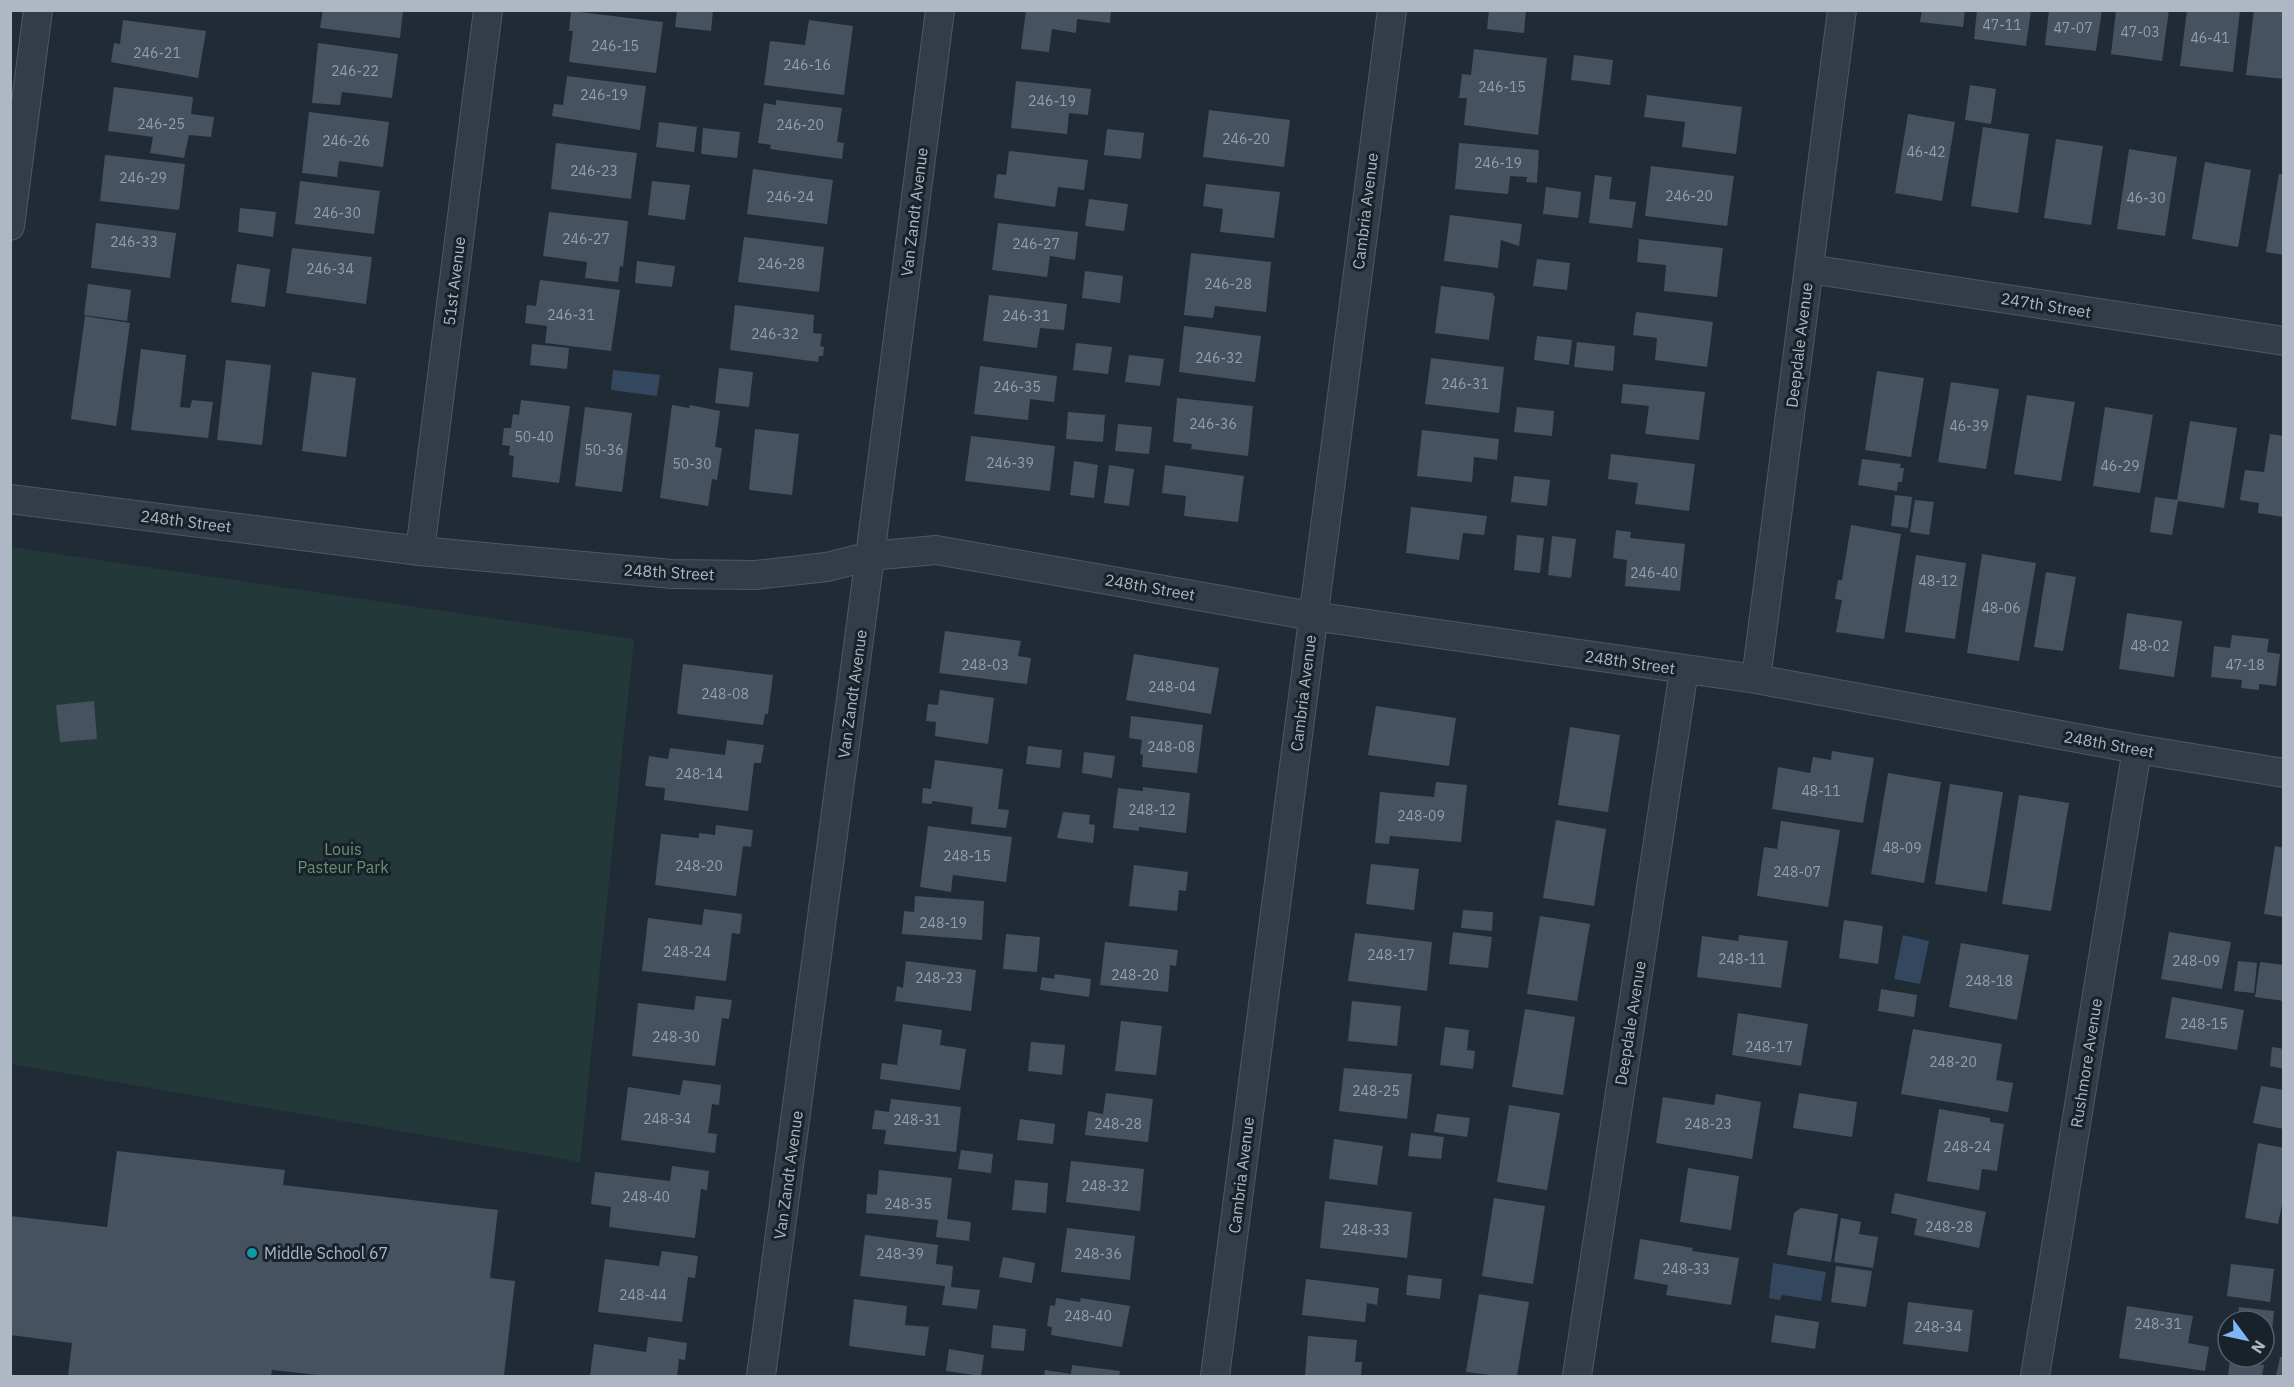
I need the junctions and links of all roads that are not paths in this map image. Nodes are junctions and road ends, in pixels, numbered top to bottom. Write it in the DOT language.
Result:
graph roads {
  1 [pos="38,10"];
  2 [pos="488,10"];
  3 [pos="940,10"];
  4 [pos="1392,10"];
  5 [pos="1842,10"];
  6 [pos="10,226"];
  7 [pos="1809,269"];
  8 [pos="2283,341"];
  9 [pos="10,499"];
  10 [pos="420,551"];
  11 [pos="870,556"];
  12 [pos="1312,616"];
  13 [pos="1684,670"];
  14 [pos="1756,679"];
  15 [pos="2137,749"];
  16 [pos="2283,773"];
  17 [pos="761,1377"];
  18 [pos="1215,1377"];
  19 [pos="1577,1377"];
  20 [pos="2035,1377"];
  1 -- 6 [label="street"];
  2 -- 10 [label="street, 51st Avenue"];
  3 -- 11 [label="street, Van Zandt Avenue"];
  4 -- 12 [label="street, Cambria Avenue"];
  5 -- 7 [label="street, Deepdale Avenue"];
  7 -- 8 [label="street, 247th Street"];
  7 -- 14 [label="street, Deepdale Avenue"];
  9 -- 10 [label="street, 248th Street"];
  10 -- 11 [label="street, 248th Street"];
  11 -- 12 [label="street, 248th Street"];
  11 -- 17 [label="street, Van Zandt Avenue"];
  12 -- 13 [label="street, 248th Street"];
  12 -- 18 [label="street, Cambria Avenue"];
  13 -- 14 [label="street, 248th Street"];
  13 -- 19 [label="street, Deepdale Avenue"];
  14 -- 15 [label="street, 248th Street"];
  15 -- 16 [label="street, 248th Street"];
  15 -- 20 [label="street, Rushmore Avenue"];
}
